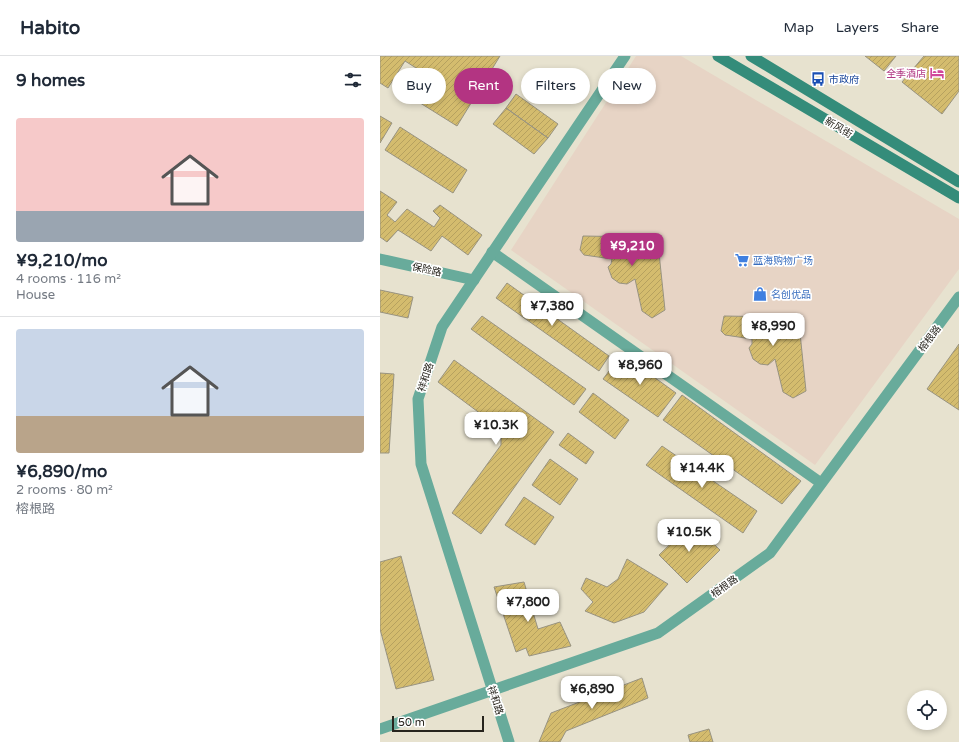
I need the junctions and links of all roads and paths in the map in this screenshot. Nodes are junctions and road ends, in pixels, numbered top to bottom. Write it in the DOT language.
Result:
graph roads {
  1 [pos="625,56"];
  2 [pos="718,56"];
  3 [pos="751,56"];
  4 [pos="959,182"];
  5 [pos="959,198"];
  6 [pos="492,252"];
  7 [pos="380,259"];
  8 [pos="474,280"];
  9 [pos="959,297"];
  10 [pos="822,483"];
  11 [pos="492,689"];
  12 [pos="380,729"];
  13 [pos="509,742"];
  1 -- 6 [label="street, 祥和路"];
  2 -- 5 [label="main road, 新风街"];
  3 -- 4 [label="main road, 新风街"];
  6 -- 8 [label="street, 祥和路"];
  6 -- 10 [label="street"];
  7 -- 8 [label="street, 保险路"];
  8 -- 11 [label="street, 祥和路"];
  9 -- 10 [label="street, 榕根路"];
  10 -- 11 [label="street, 榕根路"];
  11 -- 12 [label="street, 榕根路"];
  11 -- 13 [label="street, 祥和路"];
}
